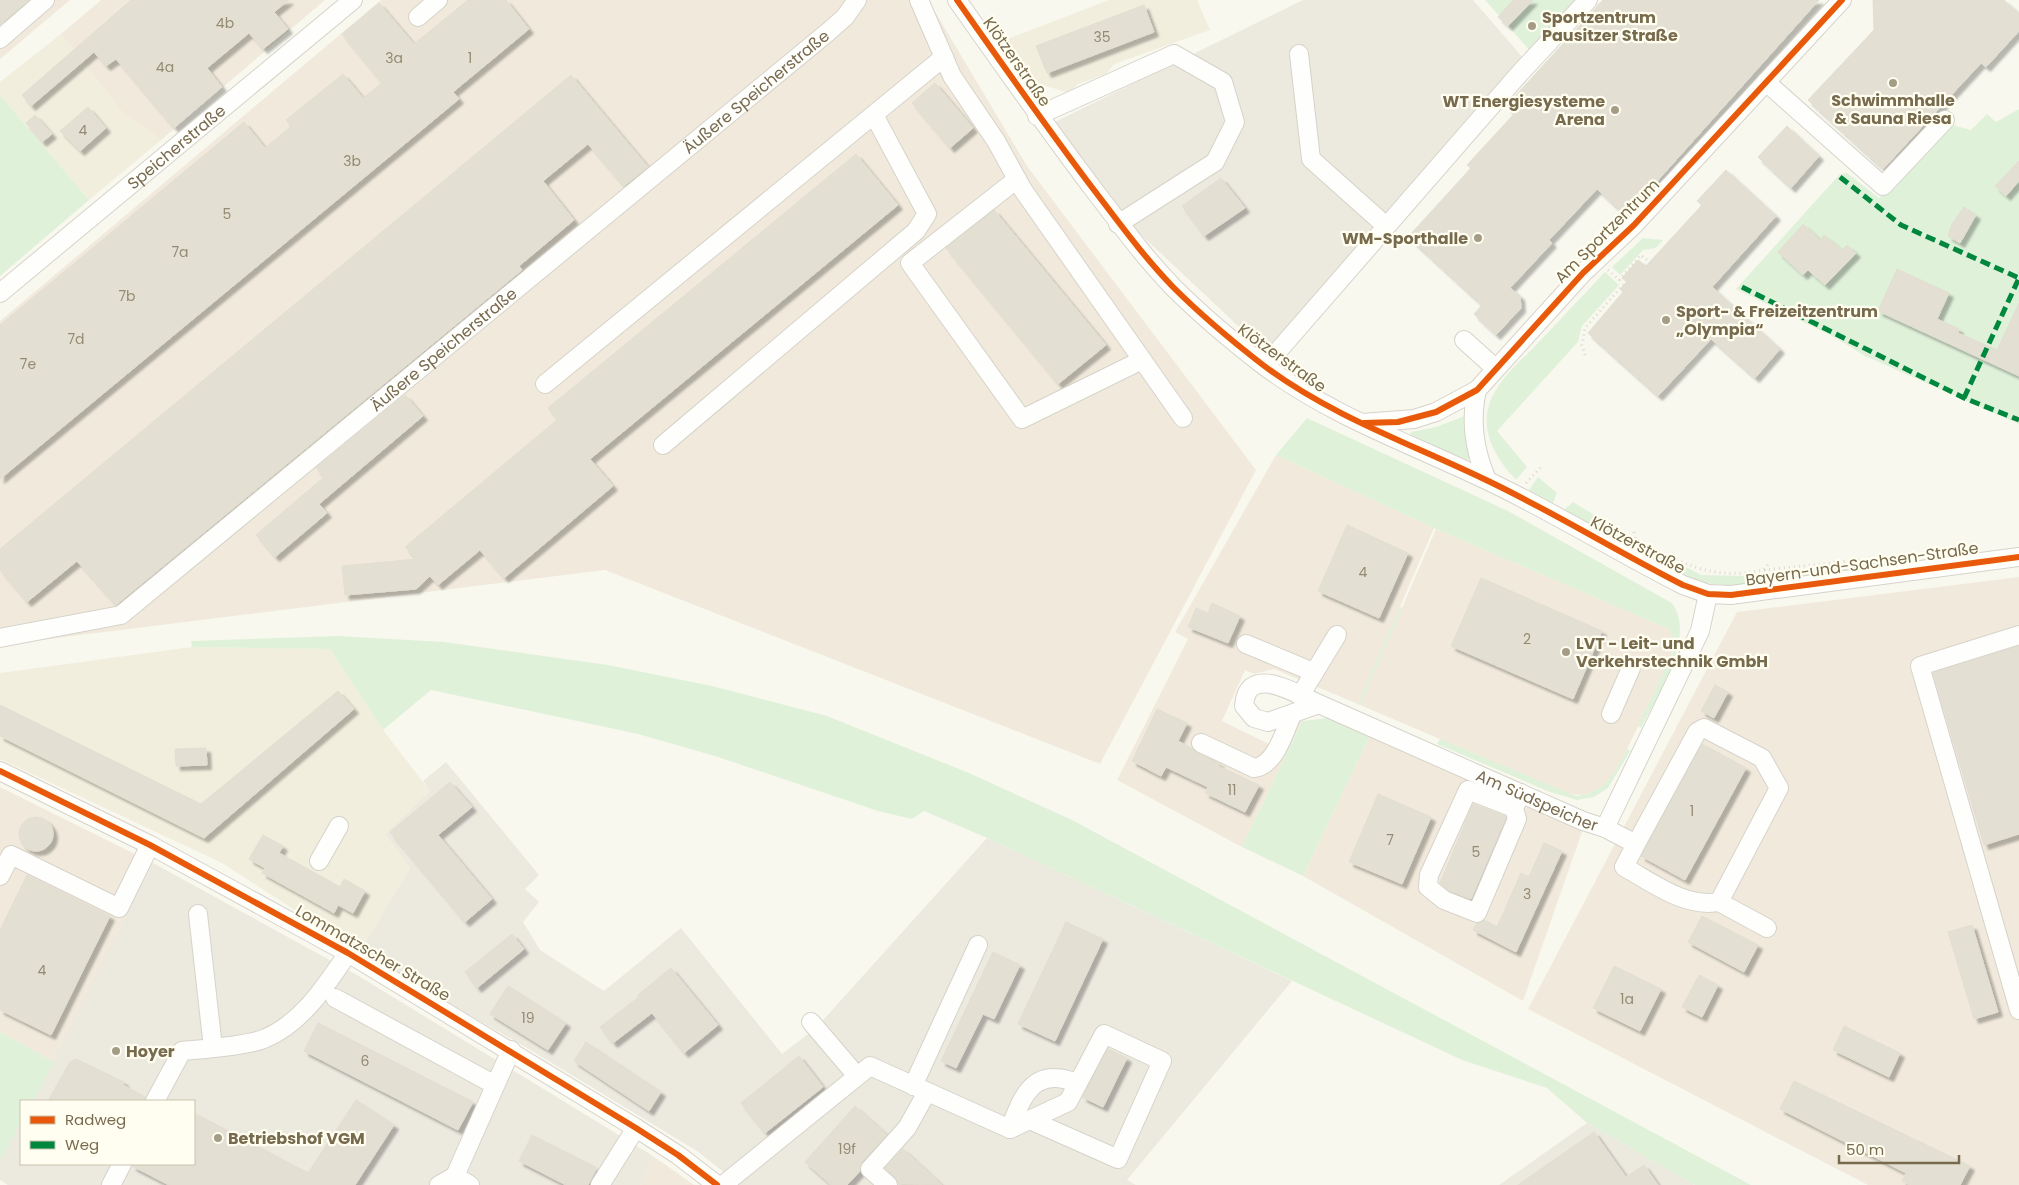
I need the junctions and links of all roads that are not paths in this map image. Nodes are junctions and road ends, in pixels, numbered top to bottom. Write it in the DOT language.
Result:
graph roads {
  1 [pos="46,0"];
  2 [pos="353,0"];
  3 [pos="438,0"];
  4 [pos="857,0"];
  5 [pos="919,0"];
  6 [pos="957,0"];
  7 [pos="1588,0"];
  8 [pos="1842,0"];
  9 [pos="418,18"];
  10 [pos="0,39"];
  11 [pos="1299,54"];
  12 [pos="944,57"];
  13 [pos="1766,82"];
  14 [pos="874,115"];
  15 [pos="1037,116"];
  16 [pos="1945,120"];
  17 [pos="1017,178"];
  18 [pos="1118,224"];
  19 [pos="1386,226"];
  20 [pos="0,293"];
  21 [pos="1464,340"];
  22 [pos="1142,360"];
  23 [pos="1265,366"];
  24 [pos="1495,368"];
  25 [pos="544,384"];
  26 [pos="1477,390"];
  27 [pos="1183,418"];
  28 [pos="1359,423"];
  29 [pos="663,446"];
  30 [pos="1487,480"];
  31 [pos="2019,558"];
  32 [pos="1708,594"];
  33 [pos="1337,635"];
  34 [pos="2019,635"];
  35 [pos="0,638"];
  36 [pos="1246,644"];
  37 [pos="1631,668"];
  38 [pos="1313,672"];
  39 [pos="1300,696"];
  40 [pos="1318,704"];
  41 [pos="1611,714"];
  42 [pos="1292,715"];
  43 [pos="1201,743"];
  44 [pos="0,771"];
  45 [pos="1517,801"];
  46 [pos="339,826"];
  47 [pos="1605,828"];
  48 [pos="1636,844"];
  49 [pos="150,845"];
  50 [pos="319,861"];
  51 [pos="0,876"];
  52 [pos="1719,902"];
  53 [pos="198,914"];
  54 [pos="1767,928"];
  55 [pos="978,944"];
  56 [pos="348,953"];
  57 [pos="335,998"];
  58 [pos="2019,1010"];
  59 [pos="811,1022"];
  60 [pos="213,1048"];
  61 [pos="511,1050"];
  62 [pos="857,1076"];
  63 [pos="1078,1083"];
  64 [pos="495,1085"];
  65 [pos="920,1089"];
  66 [pos="156,1100"];
  67 [pos="1030,1120"];
  68 [pos="636,1128"];
  69 [pos="1010,1130"];
  70 [pos="121,1165"];
  71 [pos="455,1176"];
  72 [pos="111,1185"];
  73 [pos="439,1185"];
  74 [pos="470,1185"];
  75 [pos="600,1185"];
  76 [pos="717,1185"];
  77 [pos="723,1185"];
  78 [pos="888,1185"];
  1 -- 10 [label="street"];
  2 -- 20 [label="street, Speicherstraße"];
  3 -- 9 [label="street"];
  4 -- 35 [label="street, Äußere Speicherstraße"];
  5 -- 12 [label="street"];
  6 -- 15 [label="street, Klötzerstraße"];
  7 -- 19 [label="street"];
  8 -- 13 [label="street, Am Sportzentrum"];
  11 -- 19 [label="street"];
  12 -- 14 [label="street"];
  12 -- 17 [label="street"];
  13 -- 16 [label="street"];
  13 -- 24 [label="street, Am Sportzentrum"];
  14 -- 25 [label="street"];
  14 -- 29 [label="street"];
  15 -- 18 [label="street, Klötzerstraße"];
  15 -- 18 [label="street"];
  17 -- 22 [label="street"];
  17 -- 22 [label="street"];
  18 -- 23 [label="street, Klötzerstraße"];
  19 -- 23 [label="street"];
  21 -- 24 [label="street"];
  22 -- 27 [label="street"];
  23 -- 28 [label="street, Klötzerstraße"];
  24 -- 26 [label="street, Am Sportzentrum"];
  26 -- 28 [label="street, Am Sportzentrum"];
  26 -- 30 [label="street"];
  28 -- 30 [label="street, Klötzerstraße"];
  30 -- 32 [label="street, Klötzerstraße"];
  31 -- 32 [label="street, Bayern-und-Sachsen-Straße"];
  32 -- 47 [label="street, Am Südspeicher"];
  33 -- 38 [label="street"];
  34 -- 58 [label="street"];
  36 -- 38 [label="street"];
  37 -- 41 [label="street"];
  38 -- 39 [label="street"];
  39 -- 40 [label="street, Am Südspeicher"];
  39 -- 42 [label="street, Am Südspeicher"];
  40 -- 42 [label="street, Am Südspeicher"];
  40 -- 45 [label="street, Am Südspeicher"];
  42 -- 43 [label="street"];
  44 -- 49 [label="street, Lommatzscher Straße"];
  45 -- 45 [label="street"];
  45 -- 47 [label="street, Am Südspeicher"];
  46 -- 50 [label="street"];
  47 -- 48 [label="street"];
  48 -- 52 [label="street"];
  48 -- 52 [label="street"];
  49 -- 51 [label="street"];
  49 -- 56 [label="street, Lommatzscher Straße"];
  52 -- 54 [label="street"];
  53 -- 60 [label="street"];
  55 -- 65 [label="street"];
  56 -- 60 [label="street"];
  56 -- 61 [label="street, Lommatzscher Straße"];
  57 -- 64 [label="street"];
  59 -- 62 [label="street"];
  60 -- 66 [label="street"];
  61 -- 64 [label="street"];
  61 -- 68 [label="street, Lommatzscher Straße"];
  62 -- 65 [label="street"];
  62 -- 77 [label="street"];
  63 -- 67 [label="street"];
  63 -- 67 [label="street"];
  63 -- 69 [label="street"];
  64 -- 71 [label="street"];
  65 -- 69 [label="street"];
  65 -- 78 [label="street"];
  67 -- 69 [label="street"];
  68 -- 75 [label="street"];
  68 -- 76 [label="street, Lommatzscher Straße"];
  70 -- 72 [label="street"];
  71 -- 73 [label="street"];
  71 -- 74 [label="street"];
}
